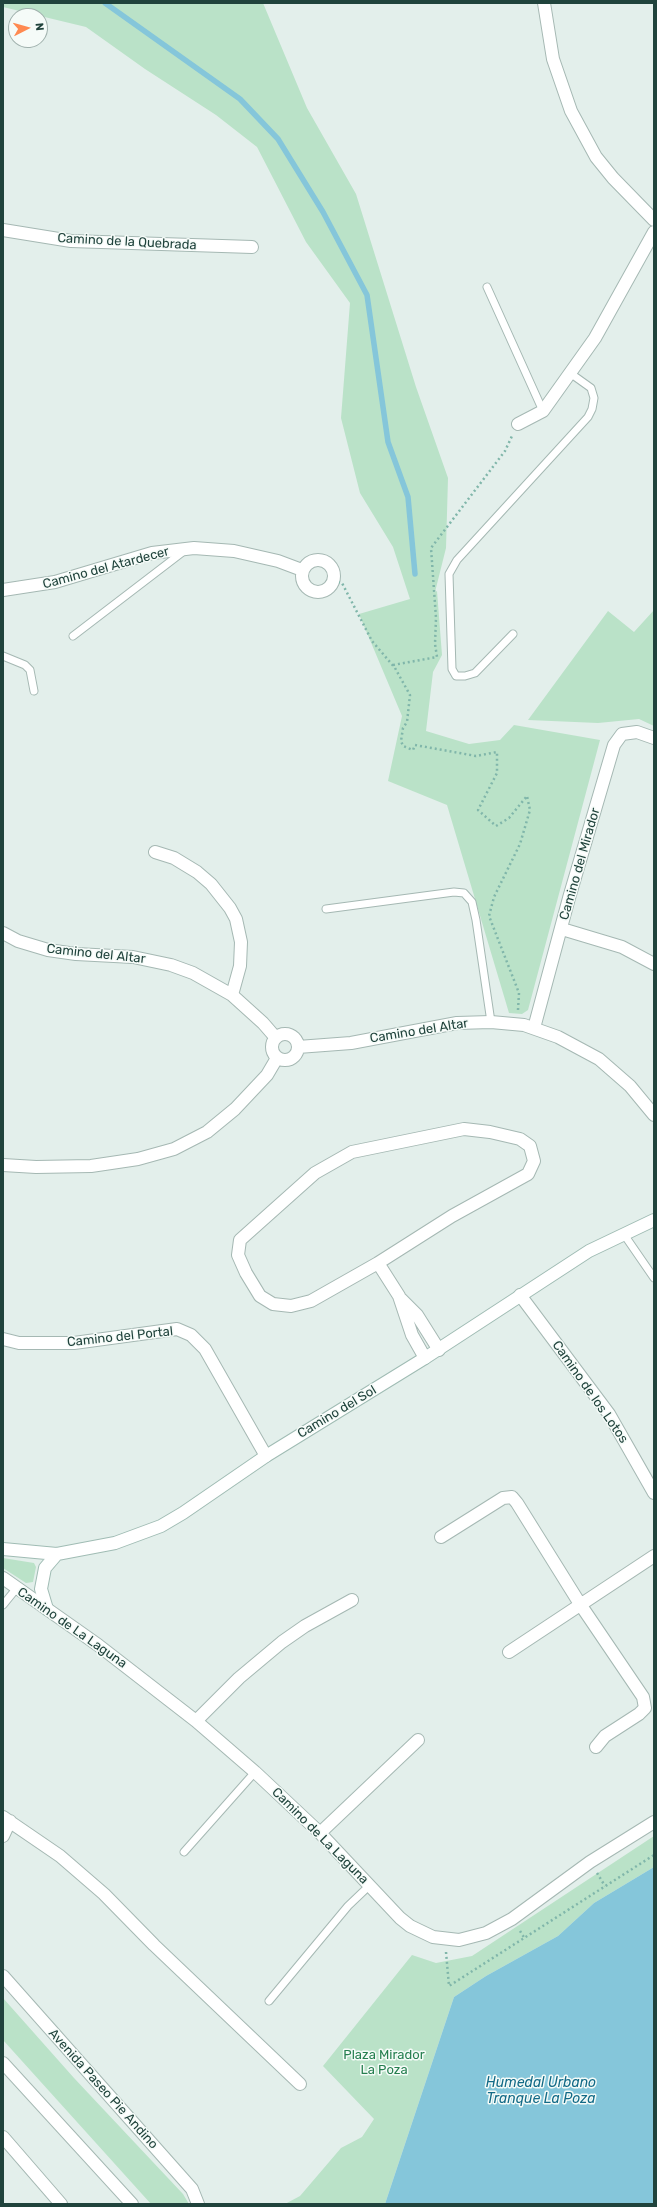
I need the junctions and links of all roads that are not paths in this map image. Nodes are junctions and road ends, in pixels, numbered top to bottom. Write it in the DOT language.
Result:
graph roads {
  1 [pos="544,3"];
  2 [pos="654,220"];
  3 [pos="3,230"];
  4 [pos="654,232"];
  5 [pos="252,247"];
  6 [pos="487,287"];
  7 [pos="570,373"];
  8 [pos="543,411"];
  9 [pos="518,424"];
  10 [pos="187,548"];
  11 [pos="302,570"];
  12 [pos="3,590"];
  13 [pos="513,634"];
  14 [pos="73,636"];
  15 [pos="3,656"];
  16 [pos="34,691"];
  17 [pos="654,738"];
  18 [pos="155,852"];
  19 [pos="326,909"];
  20 [pos="562,929"];
  21 [pos="3,934"];
  22 [pos="654,964"];
  23 [pos="232,995"];
  24 [pos="491,1022"];
  25 [pos="529,1027"];
  26 [pos="276,1038"];
  27 [pos="298,1047"];
  28 [pos="277,1058"];
  29 [pos="654,1115"];
  30 [pos="3,1165"];
  31 [pos="654,1220"];
  32 [pos="623,1233"];
  33 [pos="378,1263"];
  34 [pos="654,1278"];
  35 [pos="520,1295"];
  36 [pos="399,1296"];
  37 [pos="3,1338"];
  38 [pos="438,1350"];
  39 [pos="425,1358"];
  40 [pos="266,1456"];
  41 [pos="654,1493"];
  42 [pos="441,1537"];
  43 [pos="3,1549"];
  44 [pos="57,1554"];
  45 [pos="654,1556"];
  46 [pos="3,1578"];
  47 [pos="16,1588"];
  48 [pos="352,1600"];
  49 [pos="580,1604"];
  50 [pos="3,1605"];
  51 [pos="46,1609"];
  52 [pos="509,1652"];
  53 [pos="196,1722"];
  54 [pos="418,1740"];
  55 [pos="596,1747"];
  56 [pos="255,1772"];
  57 [pos="6,1819"];
  58 [pos="654,1822"];
  59 [pos="320,1832"];
  60 [pos="3,1836"];
  61 [pos="184,1852"];
  62 [pos="370,1885"];
  63 [pos="3,1976"];
  64 [pos="269,2001"];
  65 [pos="3,2063"];
  66 [pos="300,2084"];
  67 [pos="3,2137"];
  68 [pos="61,2204"];
  69 [pos="132,2204"];
  70 [pos="198,2204"];
  1 -- 2 [label="street"];
  3 -- 5 [label="street, Camino de la Quebrada"];
  4 -- 7 [label="street"];
  6 -- 8 [label="lane"];
  7 -- 8 [label="street"];
  7 -- 13 [label="lane"];
  8 -- 9 [label="street"];
  10 -- 11 [label="street, Camino del Atardecer"];
  10 -- 12 [label="street, Camino del Atardecer"];
  10 -- 14 [label="lane"];
  11 -- 11 [label="street"];
  15 -- 16 [label="lane"];
  17 -- 20 [label="street, Camino del Mirador"];
  18 -- 23 [label="street"];
  19 -- 24 [label="lane"];
  20 -- 22 [label="street"];
  20 -- 25 [label="street, Camino del Mirador"];
  21 -- 23 [label="street, Camino del Altar"];
  23 -- 26 [label="street, Camino del Altar"];
  24 -- 25 [label="street, Camino del Altar"];
  24 -- 27 [label="street, Camino del Altar"];
  25 -- 29 [label="street, Camino del Altar"];
  26 -- 27 [label="street"];
  26 -- 28 [label="street"];
  27 -- 28 [label="street"];
  28 -- 30 [label="street"];
  31 -- 32 [label="street, Camino del Sol"];
  32 -- 34 [label="lane"];
  32 -- 35 [label="street, Camino del Sol"];
  33 -- 33 [label="street"];
  33 -- 36 [label="street"];
  35 -- 38 [label="street, Camino del Sol"];
  35 -- 41 [label="street, Camino de los Lotos"];
  36 -- 38 [label="street"];
  36 -- 39 [label="street"];
  37 -- 40 [label="street, Camino del Portal"];
  38 -- 39 [label="street, Camino del Sol"];
  39 -- 40 [label="street, Camino del Sol"];
  40 -- 44 [label="street, Camino del Sol"];
  42 -- 49 [label="street"];
  43 -- 44 [label="street, Camino del Sol"];
  44 -- 51 [label="street"];
  45 -- 49 [label="street"];
  46 -- 47 [label="street, Camino de La Laguna"];
  47 -- 50 [label="lane"];
  47 -- 51 [label="street, Camino de La Laguna"];
  48 -- 53 [label="street"];
  49 -- 52 [label="street"];
  49 -- 55 [label="street"];
  51 -- 53 [label="street, Camino de La Laguna"];
  53 -- 56 [label="street, Camino de La Laguna"];
  54 -- 59 [label="street"];
  56 -- 59 [label="street, Camino de La Laguna"];
  56 -- 61 [label="lane"];
  57 -- 60 [label="street"];
  57 -- 66 [label="street"];
  58 -- 62 [label="street, Camino de La Laguna"];
  59 -- 62 [label="street, Camino de La Laguna"];
  62 -- 64 [label="lane"];
  63 -- 70 [label="street, Avenida Paseo Pie Andino"];
  65 -- 69 [label="street"];
  67 -- 68 [label="street"];
}
